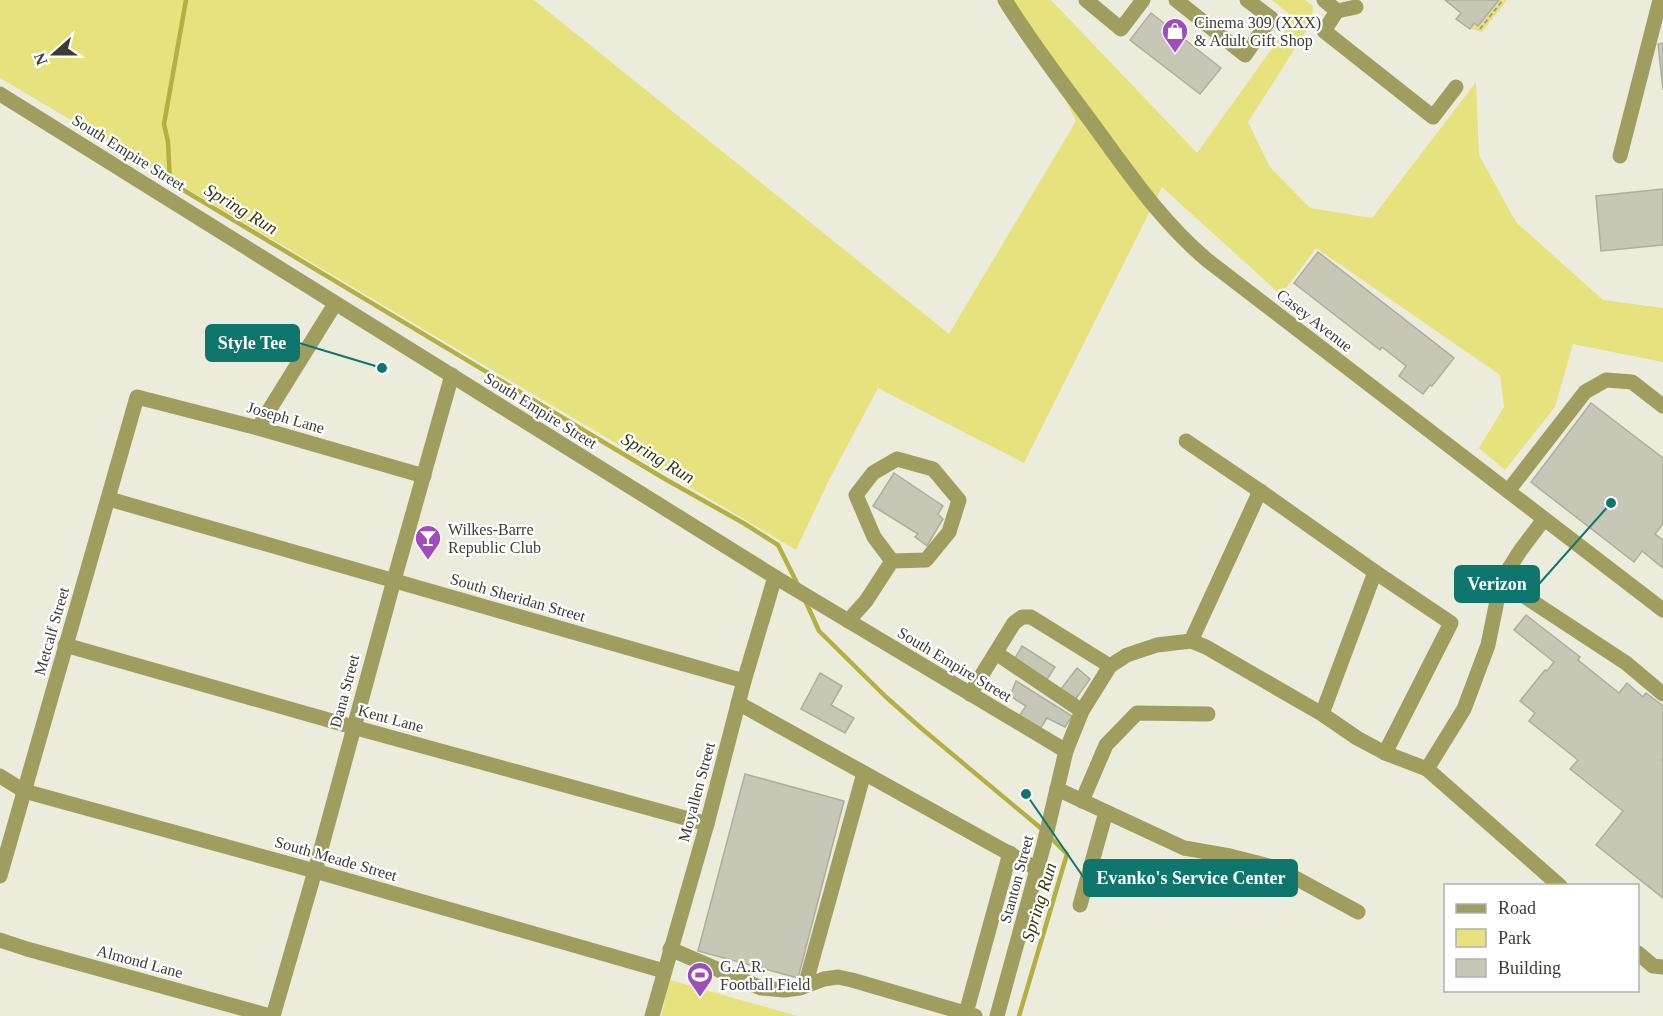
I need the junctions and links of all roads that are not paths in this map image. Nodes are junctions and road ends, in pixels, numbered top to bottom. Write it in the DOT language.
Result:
graph roads {
  1 [pos="1005,0"];
  2 [pos="1086,0"];
  3 [pos="1143,0"];
  4 [pos="1176,0"];
  5 [pos="1247,0"];
  6 [pos="1324,0"];
  7 [pos="1660,0"];
  8 [pos="1356,7"];
  9 [pos="1337,11"];
  10 [pos="1659,20"];
  11 [pos="1456,87"];
  12 [pos="0,94"];
  13 [pos="1620,156"];
  14 [pos="336,304"];
  15 [pos="452,375"];
  16 [pos="137,397"];
  17 [pos="1663,406"];
  18 [pos="258,428"];
  19 [pos="1186,441"];
  20 [pos="424,476"];
  21 [pos="1260,491"];
  22 [pos="1508,491"];
  23 [pos="109,499"];
  24 [pos="1544,519"];
  25 [pos="892,561"];
  26 [pos="1375,572"];
  27 [pos="775,577"];
  28 [pos="394,580"];
  29 [pos="1501,581"];
  30 [pos="1662,605"];
  31 [pos="848,621"];
  32 [pos="1191,641"];
  33 [pos="65,645"];
  34 [pos="996,653"];
  35 [pos="1110,666"];
  36 [pos="744,681"];
  37 [pos="970,694"];
  38 [pos="1663,694"];
  39 [pos="738,703"];
  40 [pos="1082,711"];
  41 [pos="1208,714"];
  42 [pos="1322,714"];
  43 [pos="353,727"];
  44 [pos="1066,751"];
  45 [pos="1385,753"];
  46 [pos="1427,769"];
  47 [pos="864,773"];
  48 [pos="0,776"];
  49 [pos="1057,789"];
  50 [pos="24,791"];
  51 [pos="1082,801"];
  52 [pos="1106,812"];
  53 [pos="707,824"];
  54 [pos="1010,854"];
  55 [pos="1037,869"];
  56 [pos="315,871"];
  57 [pos="0,876"];
  58 [pos="1559,884"];
  59 [pos="1080,905"];
  60 [pos="1358,912"];
  61 [pos="0,940"];
  62 [pos="670,949"];
  63 [pos="1639,954"];
  64 [pos="1663,968"];
  65 [pos="664,971"];
  66 [pos="805,986"];
  67 [pos="970,1015"];
  68 [pos="272,1016"];
  69 [pos="652,1016"];
  70 [pos="998,1016"];
  1 -- 22 [label="street, Casey Avenue"];
  2 -- 3 [label="street"];
  4 -- 5 [label="street"];
  6 -- 9 [label="street"];
  7 -- 10 [label="street"];
  8 -- 9 [label="street"];
  9 -- 11 [label="street"];
  10 -- 13 [label="street"];
  12 -- 14 [label="street, South Empire Street"];
  14 -- 15 [label="street, South Empire Street"];
  14 -- 18 [label="street"];
  15 -- 20 [label="street, Dana Street"];
  15 -- 27 [label="street, South Empire Street"];
  16 -- 18 [label="street, Joseph Lane"];
  16 -- 23 [label="street, Metcalf Street"];
  17 -- 22 [label="street"];
  18 -- 20 [label="street, Joseph Lane"];
  19 -- 21 [label="street"];
  20 -- 28 [label="street, Dana Street"];
  21 -- 26 [label="street"];
  21 -- 32 [label="street"];
  22 -- 24 [label="street, Casey Avenue"];
  23 -- 28 [label="street, South Sheridan Street"];
  23 -- 33 [label="street, Metcalf Street"];
  24 -- 29 [label="street"];
  24 -- 30 [label="street, Casey Avenue"];
  25 -- 25 [label="street"];
  25 -- 31 [label="street"];
  26 -- 42 [label="street"];
  26 -- 45 [label="street"];
  27 -- 31 [label="street, South Empire Street"];
  27 -- 36 [label="street, Moyallen Street"];
  28 -- 36 [label="street, South Sheridan Street"];
  28 -- 43 [label="street, Dana Street"];
  29 -- 38 [label="street"];
  29 -- 46 [label="street"];
  31 -- 37 [label="street, South Empire Street"];
  32 -- 35 [label="street"];
  32 -- 42 [label="street"];
  33 -- 43 [label="street, Kent Lane"];
  33 -- 50 [label="street, Metcalf Street"];
  34 -- 35 [label="street"];
  34 -- 37 [label="street"];
  34 -- 40 [label="street"];
  35 -- 40 [label="street, Stanton Street"];
  36 -- 39 [label="street, Moyallen Street"];
  37 -- 44 [label="street, South Empire Street"];
  39 -- 47 [label="street"];
  39 -- 53 [label="street, Moyallen Street"];
  40 -- 44 [label="street, Stanton Street"];
  41 -- 51 [label="street"];
  42 -- 45 [label="street"];
  43 -- 53 [label="street, Kent Lane"];
  43 -- 56 [label="street, Dana Street"];
  44 -- 49 [label="street, Stanton Street"];
  45 -- 46 [label="street"];
  46 -- 58 [label="street"];
  47 -- 54 [label="street"];
  47 -- 66 [label="street"];
  48 -- 50 [label="street, South Meade Street"];
  49 -- 51 [label="street"];
  49 -- 55 [label="street, Stanton Street"];
  50 -- 56 [label="street, South Meade Street"];
  50 -- 57 [label="street, Metcalf Street"];
  51 -- 52 [label="street"];
  52 -- 59 [label="street"];
  52 -- 60 [label="street"];
  53 -- 62 [label="street, Moyallen Street"];
  54 -- 55 [label="street"];
  54 -- 67 [label="street"];
  55 -- 70 [label="street, Stanton Street"];
  56 -- 65 [label="street, South Meade Street"];
  56 -- 68 [label="street, Dana Street"];
  61 -- 68 [label="street, Almond Lane"];
  62 -- 65 [label="street, Moyallen Street"];
  62 -- 66 [label="street"];
  63 -- 64 [label="street"];
  65 -- 69 [label="street, Moyallen Street"];
  66 -- 67 [label="street"];
}
